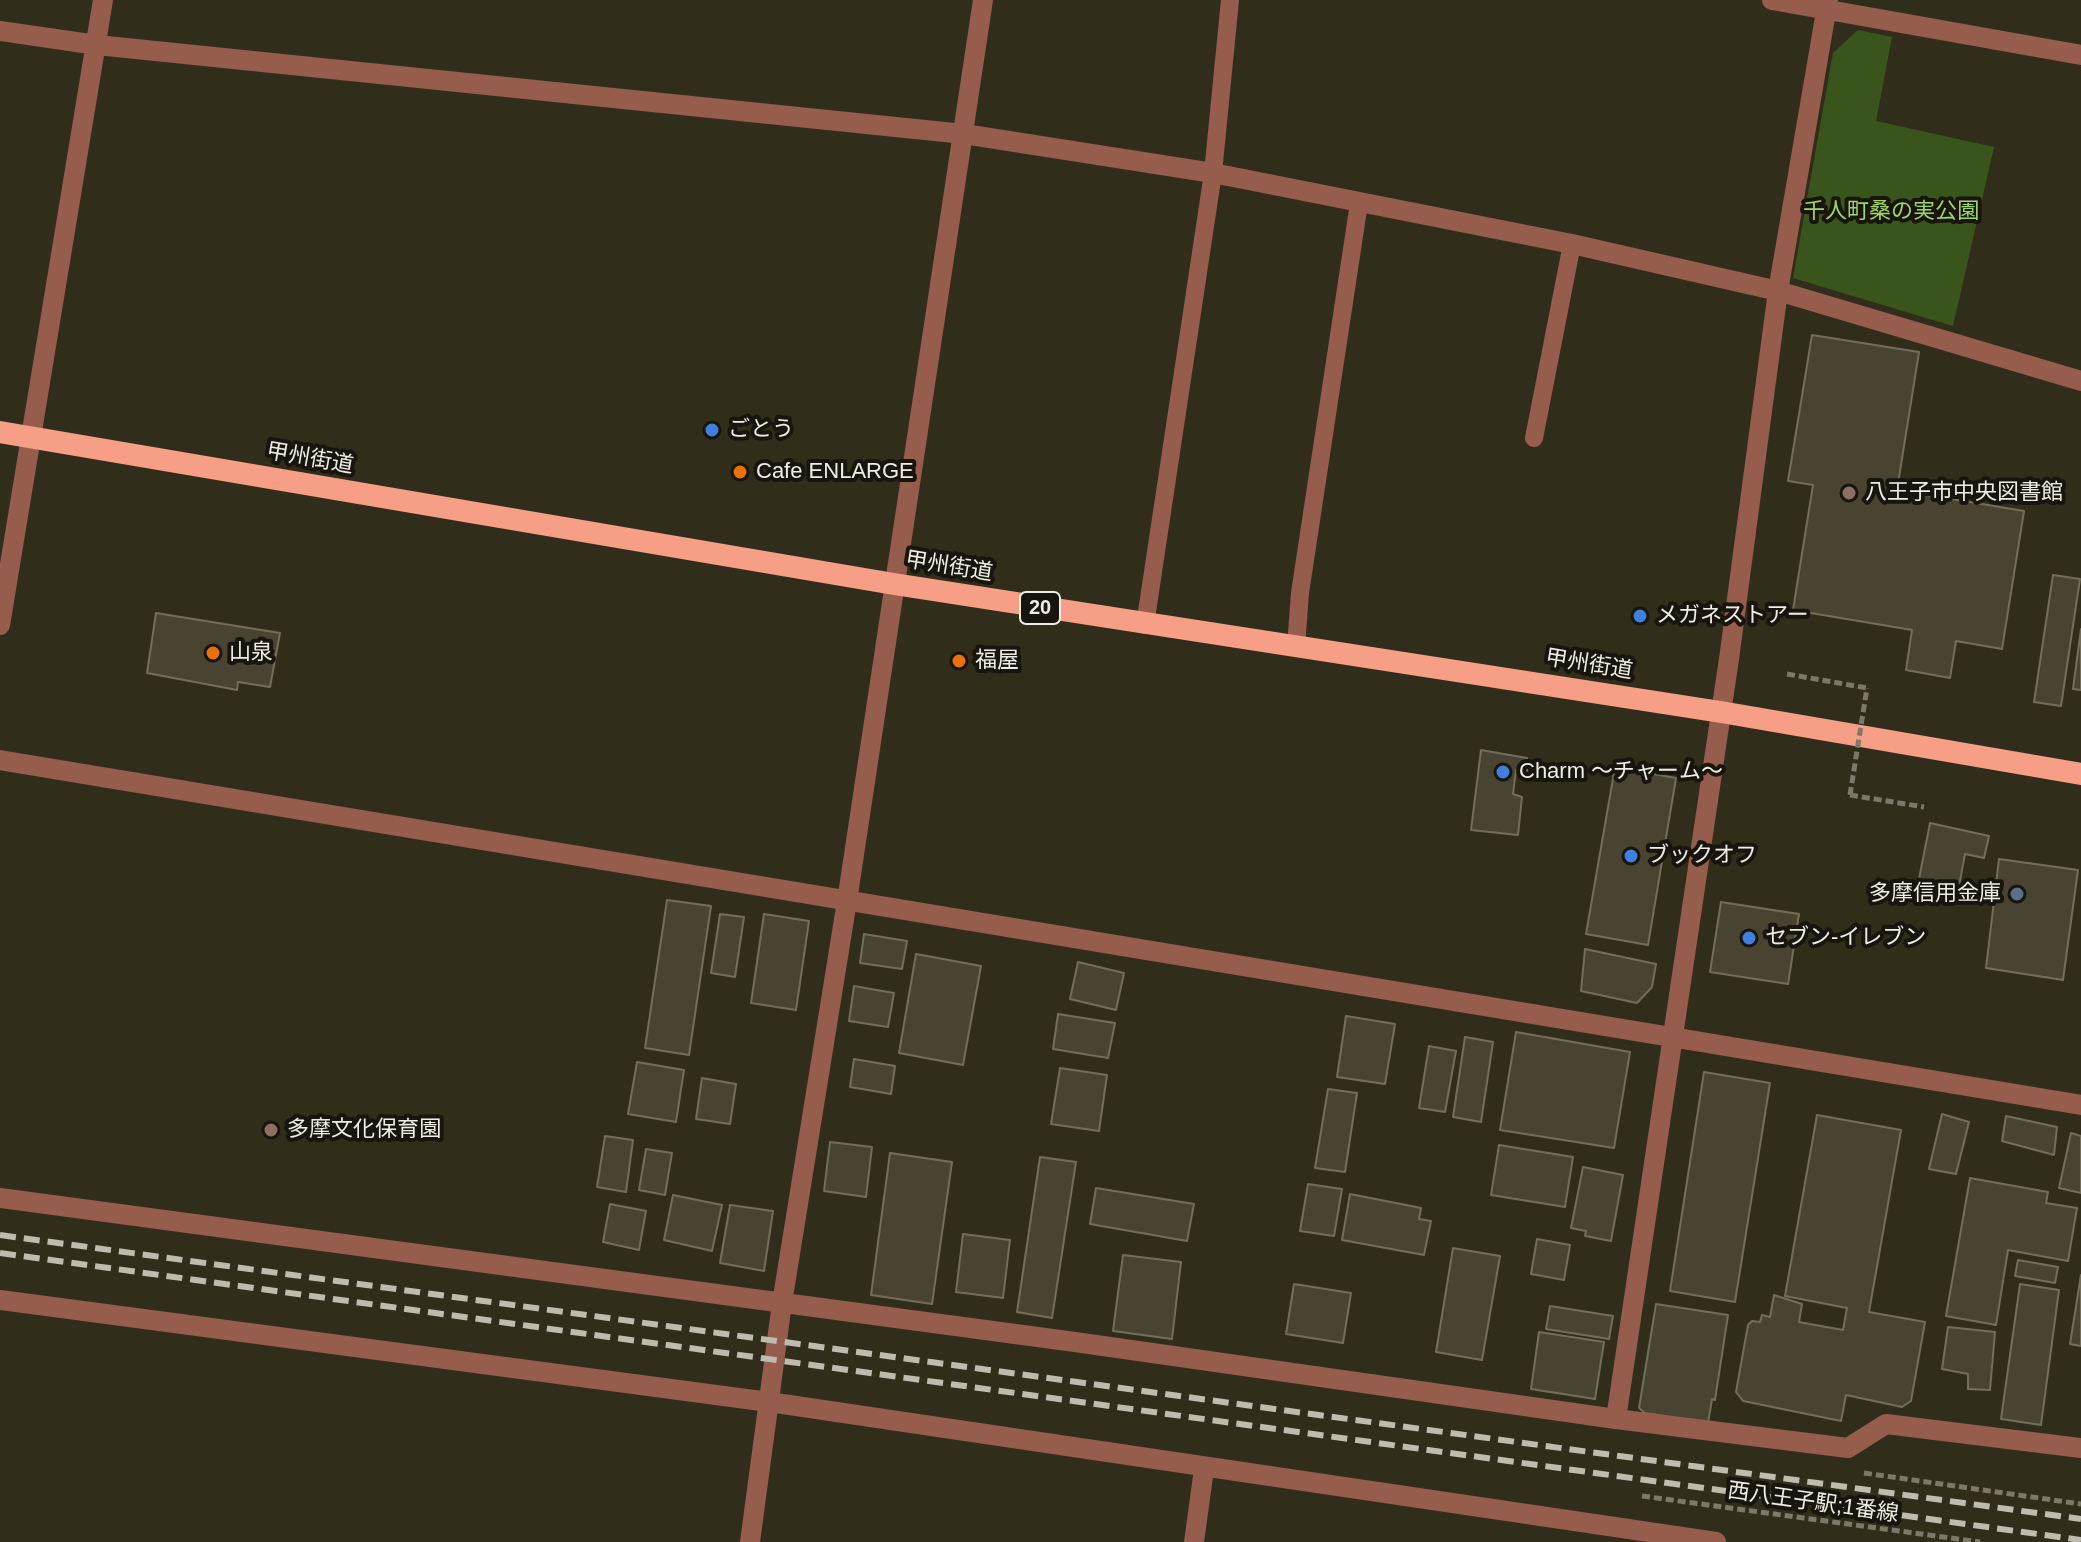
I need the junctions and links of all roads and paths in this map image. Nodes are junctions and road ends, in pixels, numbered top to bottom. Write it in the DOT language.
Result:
graph roads {
  1 [pos="103,0"];
  2 [pos="983,0"];
  3 [pos="1230,0"];
  4 [pos="1772,0"];
  5 [pos="1828,4"];
  6 [pos="0,31"];
  7 [pos="97,45"];
  8 [pos="2081,55"];
  9 [pos="964,134"];
  10 [pos="1213,173"];
  11 [pos="1359,203"];
  12 [pos="1572,244"];
  13 [pos="1778,291"];
  14 [pos="2081,381"];
  15 [pos="0,432"];
  16 [pos="29,437"];
  17 [pos="1534,438"];
  18 [pos="894,584"];
  19 [pos="0,625"];
  20 [pos="1145,625"];
  21 [pos="1296,647"];
  22 [pos="1787,674"];
  23 [pos="1721,712"];
  24 [pos="0,760"];
  25 [pos="2081,774"];
  26 [pos="1924,807"];
  27 [pos="847,901"];
  28 [pos="1673,1038"];
  29 [pos="2081,1105"];
  30 [pos="0,1198"];
  31 [pos="0,1300"];
  32 [pos="782,1303"];
  33 [pos="769,1402"];
  34 [pos="1616,1419"];
  35 [pos="2081,1448"];
  36 [pos="1204,1469"];
  37 [pos="1642,1496"];
  38 [pos="1608,1534"];
  39 [pos="750,1542"];
  40 [pos="1194,1542"];
  41 [pos="1716,1542"];
  42 [pos="1980,1542"];
  1 -- 7 [label="street"];
  2 -- 9 [label="street"];
  3 -- 10 [label="lane"];
  4 -- 5 [label="street"];
  5 -- 8 [label="street"];
  5 -- 13 [label="street"];
  6 -- 7 [label="street"];
  7 -- 9 [label="street"];
  7 -- 16 [label="street"];
  9 -- 10 [label="street"];
  9 -- 18 [label="street"];
  10 -- 11 [label="street"];
  10 -- 20 [label="lane"];
  11 -- 12 [label="street"];
  11 -- 21 [label="lane"];
  12 -- 13 [label="street"];
  12 -- 17 [label="lane"];
  13 -- 14 [label="street"];
  13 -- 23 [label="street"];
  15 -- 16 [label="highway, 甲州街道 / 20"];
  16 -- 18 [label="highway, 甲州街道 / 20"];
  16 -- 19 [label="street"];
  18 -- 20 [label="highway, 甲州街道 / 20"];
  18 -- 27 [label="street"];
  20 -- 21 [label="highway, 甲州街道 / 20"];
  21 -- 23 [label="highway, 甲州街道 / 20"];
  22 -- 26 [label="path, bridge"];
  23 -- 25 [label="highway, 甲州街道 / 20"];
  23 -- 28 [label="street"];
  24 -- 27 [label="street"];
  27 -- 28 [label="street"];
  27 -- 32 [label="street"];
  28 -- 29 [label="street"];
  28 -- 34 [label="street"];
  30 -- 32 [label="street"];
  31 -- 33 [label="street"];
  32 -- 33 [label="street"];
  32 -- 34 [label="street"];
  33 -- 36 [label="street"];
  33 -- 39 [label="street"];
  34 -- 35 [label="street"];
  36 -- 38 [label="street"];
  36 -- 40 [label="street"];
  37 -- 42 [label="path, 西八王子駅;1番線"];
  38 -- 41 [label="street"];
}
